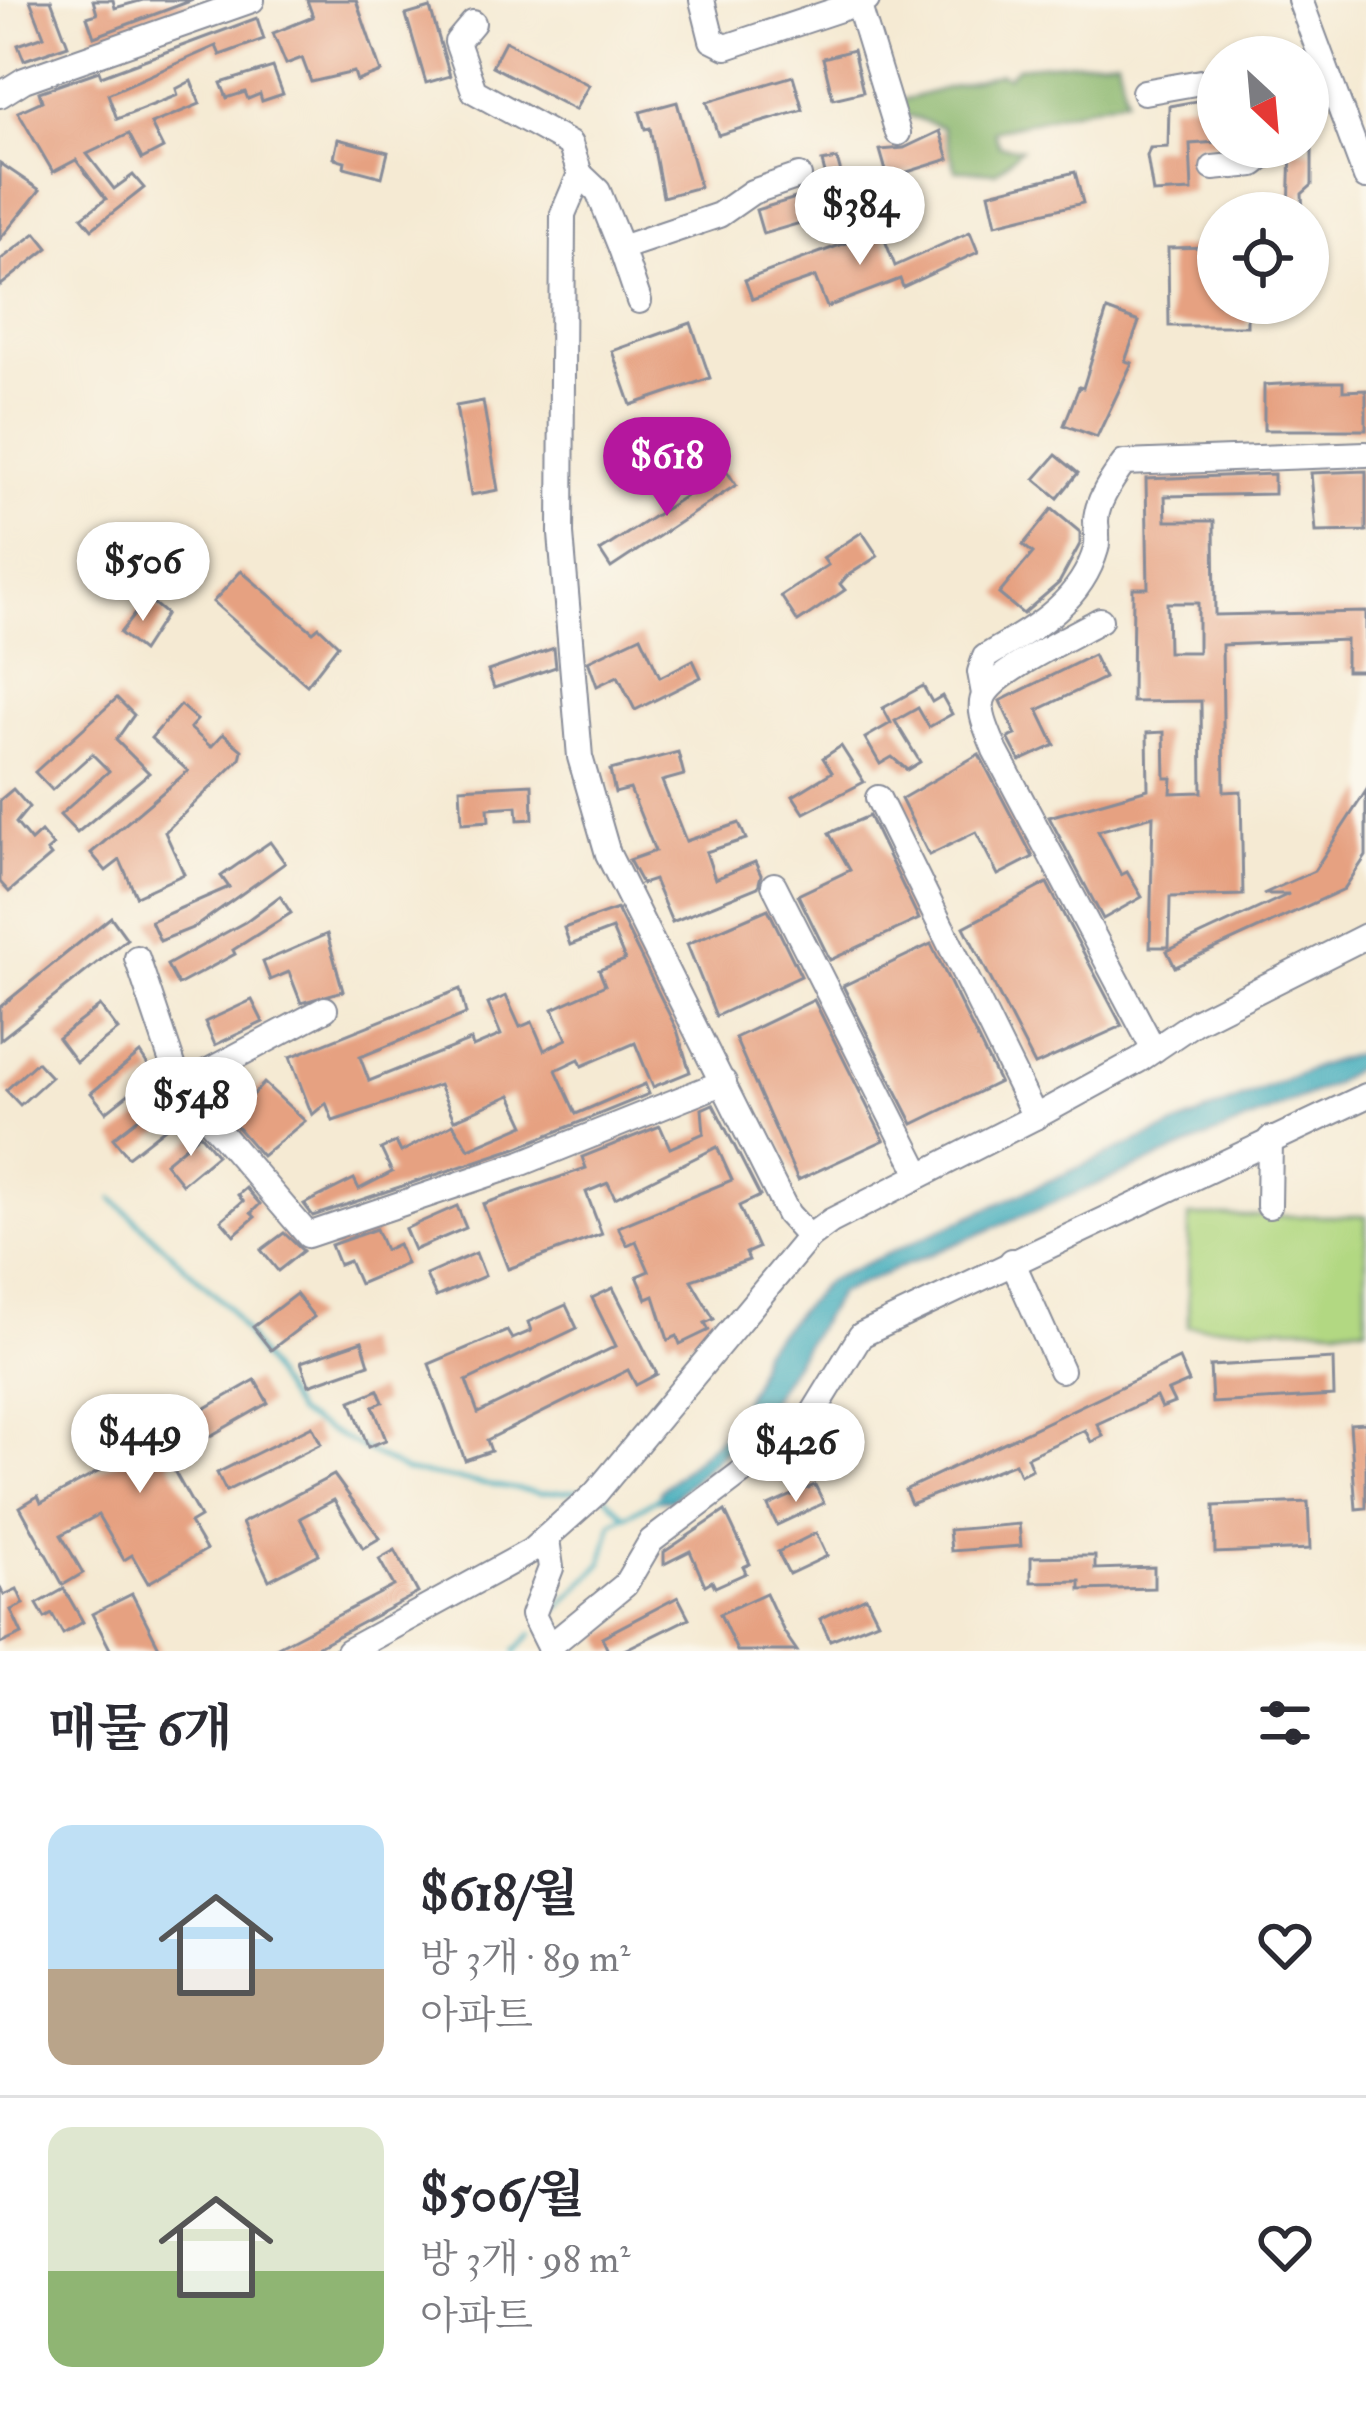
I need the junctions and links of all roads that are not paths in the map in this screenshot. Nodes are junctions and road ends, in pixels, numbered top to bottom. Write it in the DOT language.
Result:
graph roads {
  1 [pos="252,0"];
  2 [pos="702,0"];
  3 [pos="863,3"];
  4 [pos="1306,4"];
  5 [pos="473,23"];
  6 [pos="1310,36"];
  7 [pos="1197,83"];
  8 [pos="1144,92"];
  9 [pos="0,95"];
  10 [pos="1329,97"];
  11 [pos="898,134"];
  12 [pos="580,174"];
  13 [pos="799,176"];
  14 [pos="1366,177"];
  15 [pos="621,248"];
  16 [pos="640,301"];
  17 [pos="1366,454"];
  18 [pos="1100,620"];
  19 [pos="984,694"];
  20 [pos="878,798"];
  21 [pos="774,885"];
  22 [pos="1366,935"];
  23 [pos="137,958"];
  24 [pos="325,1009"];
  25 [pos="1154,1050"];
  26 [pos="724,1082"];
  27 [pos="180,1086"];
  28 [pos="1366,1096"];
  29 [pos="1035,1117"];
  30 [pos="1270,1139"];
  31 [pos="920,1174"];
  32 [pos="1269,1206"];
  33 [pos="809,1237"];
  34 [pos="1012,1261"];
  35 [pos="1061,1370"];
  36 [pos="548,1539"];
  37 [pos="549,1647"];
  38 [pos="348,1651"];
  1 -- 9 [label="street"];
  2 -- 3 [label="street"];
  3 -- 11 [label="street"];
  4 -- 6 [label="street"];
  5 -- 12 [label="street"];
  7 -- 8 [label="street"];
  10 -- 14 [label="street"];
  12 -- 15 [label="street"];
  12 -- 26 [label="street"];
  13 -- 15 [label="street"];
  15 -- 16 [label="street"];
  17 -- 19 [label="street"];
  18 -- 19 [label="street"];
  19 -- 25 [label="street"];
  20 -- 29 [label="street"];
  21 -- 31 [label="street"];
  22 -- 25 [label="street"];
  23 -- 27 [label="street"];
  24 -- 27 [label="street"];
  25 -- 29 [label="street"];
  26 -- 27 [label="street"];
  26 -- 33 [label="street"];
  28 -- 30 [label="street"];
  29 -- 31 [label="street"];
  30 -- 32 [label="street"];
  30 -- 34 [label="street"];
  31 -- 33 [label="street"];
  33 -- 36 [label="street"];
  34 -- 35 [label="street"];
  34 -- 37 [label="street"];
  36 -- 37 [label="street"];
  36 -- 38 [label="street"];
}
